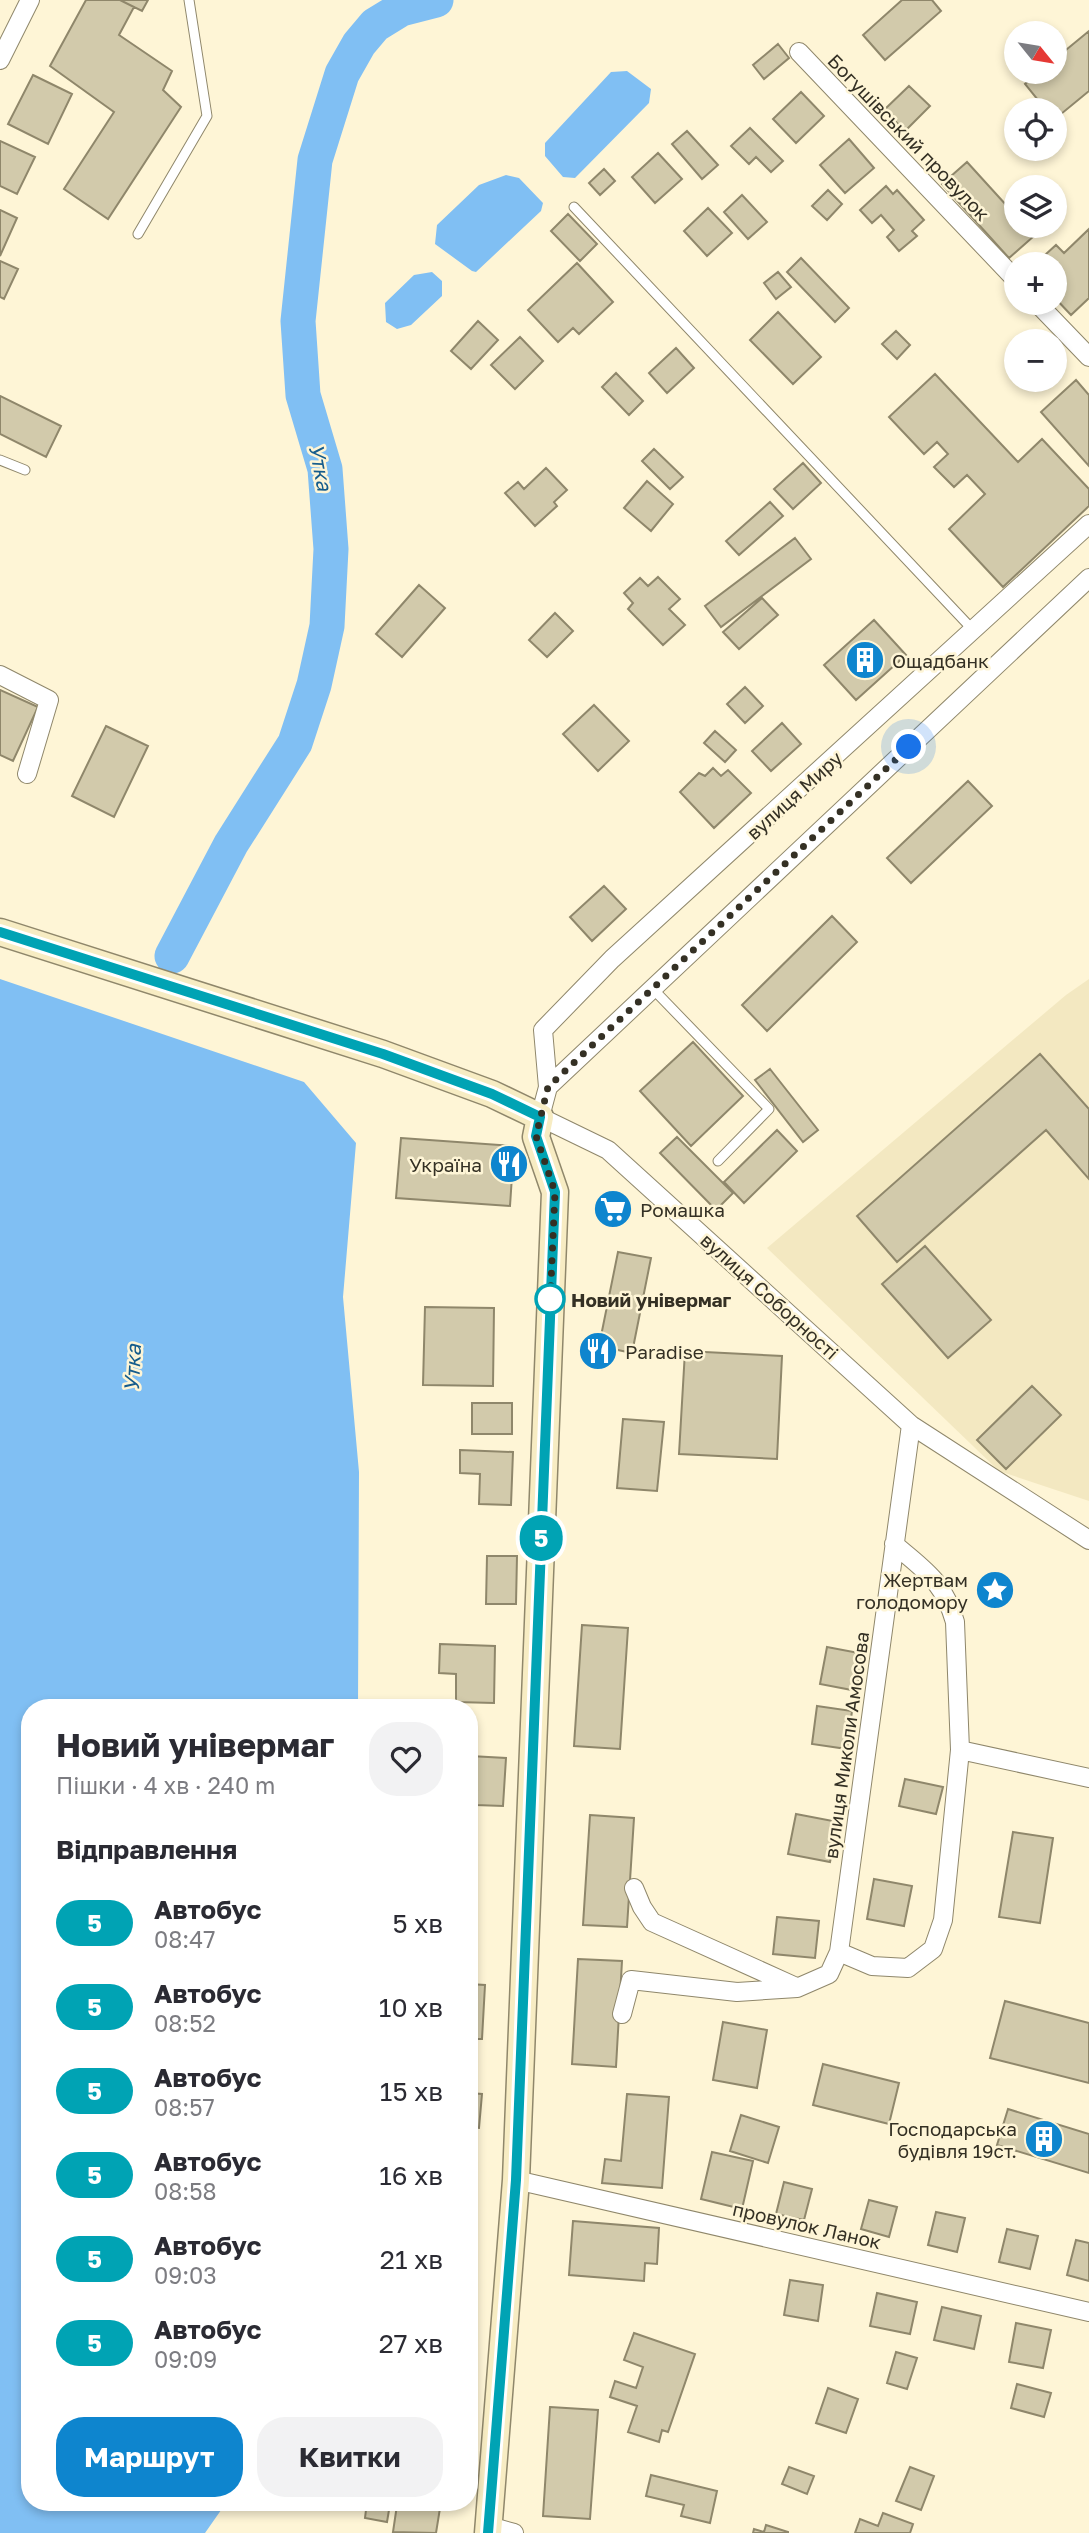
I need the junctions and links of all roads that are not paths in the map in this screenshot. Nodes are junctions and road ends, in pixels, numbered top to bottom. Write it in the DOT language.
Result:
graph roads {
  1 [pos="30,0"];
  2 [pos="189,0"];
  3 [pos="799,52"];
  4 [pos="0,60"];
  5 [pos="574,206"];
  6 [pos="138,234"];
  7 [pos="1004,267"];
  8 [pos="1049,315"];
  9 [pos="1089,357"];
  10 [pos="0,460"];
  11 [pos="25,470"];
  12 [pos="1089,524"];
  13 [pos="1089,578"];
  14 [pos="974,631"];
  15 [pos="0,676"];
  16 [pos="27,774"];
  17 [pos="0,932"];
  18 [pos="652,989"];
  19 [pos="548,1087"];
  20 [pos="540,1117"];
  21 [pos="718,1161"];
  22 [pos="911,1425"];
  23 [pos="1089,1540"];
  24 [pos="894,1544"];
  25 [pos="960,1750"];
  26 [pos="1089,1778"];
  27 [pos="634,1888"];
  28 [pos="839,1952"];
  29 [pos="797,1988"];
  30 [pos="622,2014"];
  31 [pos="516,2180"];
  32 [pos="1089,2312"];
  33 [pos="489,2530"];
  34 [pos="514,2533"];
  1 -- 4 [label="street"];
  2 -- 6 [label="lane"];
  3 -- 7 [label="street, Богушівський провулок"];
  5 -- 14 [label="lane"];
  8 -- 9 [label="street"];
  10 -- 11 [label="lane"];
  12 -- 14 [label="street, вулиця Миру"];
  13 -- 18 [label="street"];
  14 -- 19 [label="street, вулиця Миру"];
  15 -- 16 [label="street"];
  17 -- 20 [label="main road, вулиця Соборності"];
  18 -- 19 [label="street"];
  18 -- 21 [label="lane"];
  19 -- 20 [label="street, вулиця Миру"];
  20 -- 22 [label="street, вулиця Соборності"];
  20 -- 31 [label="main road, вулиця Миру"];
  22 -- 23 [label="street, вулиця Соборності"];
  22 -- 24 [label="street, вулиця Миколи Амосова"];
  24 -- 25 [label="street"];
  24 -- 28 [label="street, вулиця Миколи Амосова"];
  25 -- 26 [label="street"];
  25 -- 28 [label="street"];
  27 -- 29 [label="street"];
  28 -- 29 [label="street, вулиця Миколи Амосова"];
  29 -- 30 [label="street, вулиця Миколи Амосова"];
  31 -- 32 [label="street, провулок Ланок"];
  31 -- 33 [label="main road, вулиця Миру"];
  33 -- 34 [label="street"];
}
